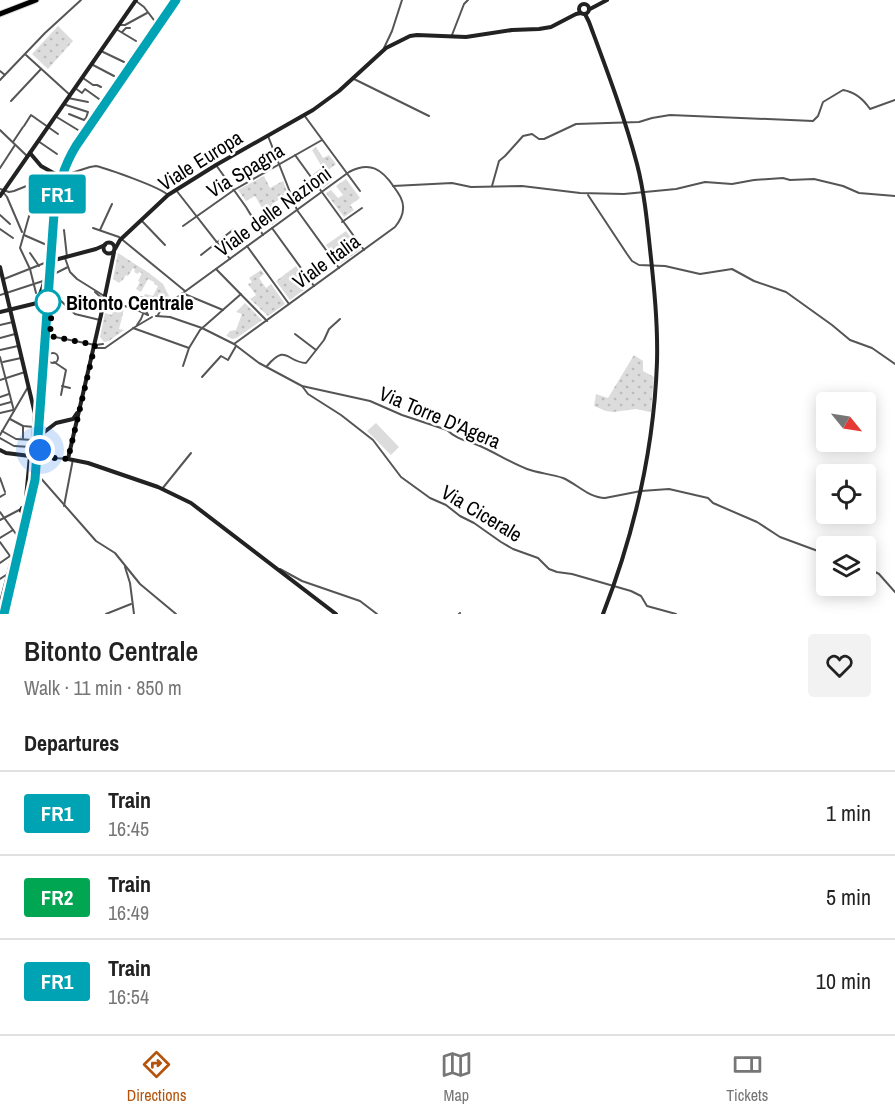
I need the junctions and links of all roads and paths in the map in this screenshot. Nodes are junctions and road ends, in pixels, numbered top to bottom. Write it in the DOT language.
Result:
graph roads {
  1 [pos="36,0"];
  2 [pos="81,0"];
  3 [pos="136,0"];
  4 [pos="178,0"];
  5 [pos="402,0"];
  6 [pos="468,0"];
  7 [pos="580,0"];
  8 [pos="607,0"];
  9 [pos="585,9"];
  10 [pos="147,13"];
  11 [pos="0,14"];
  12 [pos="118,27"];
  13 [pos="130,28"];
  14 [pos="122,32"];
  15 [pos="452,36"];
  16 [pos="136,41"];
  17 [pos="383,50"];
  18 [pos="101,51"];
  19 [pos="25,54"];
  20 [pos="124,62"];
  21 [pos="92,64"];
  22 [pos="41,69"];
  23 [pos="0,71"];
  24 [pos="4,75"];
  25 [pos="114,76"];
  26 [pos="82,78"];
  27 [pos="353,78"];
  28 [pos="0,80"];
  29 [pos="101,87"];
  30 [pos="75,88"];
  31 [pos="69,97"];
  32 [pos="99,99"];
  33 [pos="895,100"];
  34 [pos="11,101"];
  35 [pos="88,102"];
  36 [pos="63,105"];
  37 [pos="69,114"];
  38 [pos="304,115"];
  39 [pos="55,116"];
  40 [pos="429,116"];
  41 [pos="624,122"];
  42 [pos="48,127"];
  43 [pos="0,130"];
  44 [pos="78,130"];
  45 [pos="58,134"];
  46 [pos="268,136"];
  47 [pos="322,140"];
  48 [pos="38,141"];
  49 [pos="14,144"];
  50 [pos="57,154"];
  51 [pos="28,155"];
  52 [pos="295,155"];
  53 [pos="279,164"];
  54 [pos="216,165"];
  55 [pos="1,166"];
  56 [pos="57,174"];
  57 [pos="347,174"];
  58 [pos="65,175"];
  59 [pos="39,181"];
  60 [pos="393,186"];
  61 [pos="492,186"];
  62 [pos="176,190"];
  63 [pos="234,190"];
  64 [pos="360,191"];
  65 [pos="2,192"];
  66 [pos="321,192"];
  67 [pos="587,193"];
  68 [pos="643,193"];
  69 [pos="168,195"];
  70 [pos="895,196"];
  71 [pos="112,204"];
  72 [pos="362,208"];
  73 [pos="297,210"];
  74 [pos="0,215"];
  75 [pos="196,216"];
  76 [pos="141,220"];
  77 [pos="342,222"];
  78 [pos="10,224"];
  79 [pos="183,226"];
  80 [pos="93,228"];
  81 [pos="272,228"];
  82 [pos="0,229"];
  83 [pos="234,229"];
  84 [pos="64,230"];
  85 [pos="100,230"];
  86 [pos="23,233"];
  87 [pos="263,235"];
  88 [pos="13,238"];
  89 [pos="120,240"];
  90 [pos="217,242"];
  91 [pos="107,243"];
  92 [pos="165,245"];
  93 [pos="49,246"];
  94 [pos="248,246"];
  95 [pos="96,249"];
  96 [pos="114,250"];
  97 [pos="364,250"];
  98 [pos="30,253"];
  99 [pos="106,253"];
  100 [pos="201,255"];
  101 [pos="66,257"];
  102 [pos="230,259"];
  103 [pos="112,261"];
  104 [pos="47,262"];
  105 [pos="39,266"];
  106 [pos="652,266"];
  107 [pos="0,267"];
  108 [pos="68,267"];
  109 [pos="216,268"];
  110 [pos="339,268"];
  111 [pos="30,269"];
  112 [pos="2,279"];
  113 [pos="45,281"];
  114 [pos="34,284"];
  115 [pos="314,286"];
  116 [pos="183,292"];
  117 [pos="6,293"];
  118 [pos="38,294"];
  119 [pos="241,294"];
  120 [pos="0,295"];
  121 [pos="105,298"];
  122 [pos="52,300"];
  123 [pos="170,302"];
  124 [pos="158,304"];
  125 [pos="289,304"];
  126 [pos="146,306"];
  127 [pos="10,309"];
  128 [pos="135,309"];
  129 [pos="161,309"];
  130 [pos="223,310"];
  131 [pos="0,312"];
  132 [pos="143,314"];
  133 [pos="148,315"];
  134 [pos="154,317"];
  135 [pos="170,317"];
  136 [pos="340,319"];
  137 [pos="100,320"];
  138 [pos="267,321"];
  139 [pos="13,322"];
  140 [pos="0,325"];
  141 [pos="134,328"];
  142 [pos="202,328"];
  143 [pos="15,334"];
  144 [pos="295,334"];
  145 [pos="50,336"];
  146 [pos="97,336"];
  147 [pos="0,338"];
  148 [pos="112,342"];
  149 [pos="103,344"];
  150 [pos="235,345"];
  151 [pos="18,346"];
  152 [pos="94,346"];
  153 [pos="189,348"];
  154 [pos="0,350"];
  155 [pos="316,350"];
  156 [pos="0,357"];
  157 [pos="48,357"];
  158 [pos="21,358"];
  159 [pos="1,363"];
  160 [pos="54,363"];
  161 [pos="895,364"];
  162 [pos="183,366"];
  163 [pos="267,366"];
  164 [pos="25,372"];
  165 [pos="202,377"];
  166 [pos="5,378"];
  167 [pos="0,380"];
  168 [pos="46,382"];
  169 [pos="63,386"];
  170 [pos="302,386"];
  171 [pos="28,387"];
  172 [pos="70,388"];
  173 [pos="9,394"];
  174 [pos="61,395"];
  175 [pos="0,397"];
  176 [pos="11,402"];
  177 [pos="81,403"];
  178 [pos="0,405"];
  179 [pos="14,410"];
  180 [pos="0,413"];
  181 [pos="10,419"];
  182 [pos="67,422"];
  183 [pos="76,424"];
  184 [pos="23,426"];
  185 [pos="34,427"];
  186 [pos="2,431"];
  187 [pos="42,434"];
  188 [pos="0,436"];
  189 [pos="74,437"];
  190 [pos="23,440"];
  191 [pos="33,440"];
  192 [pos="33,447"];
  193 [pos="0,450"];
  194 [pos="190,453"];
  195 [pos="31,456"];
  196 [pos="40,457"];
  197 [pos="71,459"];
  198 [pos="38,475"];
  199 [pos="0,478"];
  200 [pos="162,489"];
  201 [pos="640,491"];
  202 [pos="0,497"];
  203 [pos="27,498"];
  204 [pos="64,506"];
  205 [pos="23,510"];
  206 [pos="0,512"];
  207 [pos="4,518"];
  208 [pos="0,520"];
  209 [pos="13,530"];
  210 [pos="18,535"];
  211 [pos="0,540"];
  212 [pos="816,550"];
  213 [pos="11,557"];
  214 [pos="0,563"];
  215 [pos="124,566"];
  216 [pos="277,569"];
  217 [pos="876,572"];
  218 [pos="9,574"];
  219 [pos="0,579"];
  220 [pos="614,586"];
  221 [pos="895,592"];
  222 [pos="132,603"];
  223 [pos="0,606"];
  224 [pos="6,614"];
  225 [pos="106,614"];
  226 [pos="134,614"];
  227 [pos="176,614"];
  228 [pos="336,614"];
  229 [pos="377,614"];
  230 [pos="603,614"];
  231 [pos="676,614"];
  1 -- 11 [label="main road"];
  2 -- 19 [label="street"];
  3 -- 4 [label="street"];
  3 -- 12 [label="street"];
  5 -- 17 [label="street"];
  6 -- 15 [label="street"];
  7 -- 9 [label="street"];
  8 -- 9 [label="street, Viale Europa"];
  9 -- 15 [label="street, Viale Europa"];
  9 -- 41 [label="street"];
  10 -- 12 [label="street"];
  12 -- 14 [label="street"];
  12 -- 18 [label="street"];
  13 -- 14 [label="street"];
  14 -- 16 [label="street"];
  15 -- 17 [label="street, Viale Europa"];
  17 -- 27 [label="street, Viale Europa"];
  18 -- 20 [label="street"];
  18 -- 21 [label="street"];
  19 -- 22 [label="street"];
  19 -- 24 [label="street"];
  21 -- 25 [label="street"];
  21 -- 26 [label="street"];
  22 -- 31 [label="street"];
  22 -- 34 [label="street"];
  23 -- 24 [label="street"];
  24 -- 28 [label="street"];
  26 -- 29 [label="street"];
  26 -- 30 [label="street"];
  27 -- 38 [label="street, Viale Europa"];
  27 -- 40 [label="street"];
  30 -- 31 [label="street"];
  30 -- 32 [label="street"];
  31 -- 35 [label="street"];
  31 -- 36 [label="street"];
  33 -- 41 [label="street"];
  36 -- 37 [label="street"];
  36 -- 39 [label="street"];
  38 -- 46 [label="street, Viale Europa"];
  38 -- 47 [label="street"];
  39 -- 42 [label="street"];
  39 -- 44 [label="street"];
  41 -- 61 [label="street"];
  41 -- 68 [label="street"];
  42 -- 45 [label="street"];
  42 -- 48 [label="street"];
  42 -- 49 [label="street"];
  43 -- 49 [label="street"];
  46 -- 53 [label="street"];
  46 -- 54 [label="street, Viale Europa"];
  47 -- 52 [label="street, Via Spagna"];
  47 -- 57 [label="street"];
  48 -- 50 [label="street"];
  48 -- 51 [label="street"];
  49 -- 51 [label="street"];
  49 -- 55 [label="street"];
  51 -- 56 [label="street"];
  51 -- 65 [label="street"];
  52 -- 53 [label="street, Via Spagna"];
  52 -- 66 [label="street"];
  53 -- 63 [label="street, Via Spagna"];
  53 -- 73 [label="street"];
  54 -- 62 [label="street, Viale Europa"];
  54 -- 63 [label="street"];
  56 -- 59 [label="street"];
  56 -- 93 [label="street"];
  57 -- 60 [label="street, Viale delle Nazioni"];
  57 -- 64 [label="street"];
  57 -- 66 [label="street, Viale delle Nazioni"];
  58 -- 69 [label="street"];
  59 -- 65 [label="street"];
  59 -- 86 [label="street"];
  60 -- 61 [label="street"];
  60 -- 97 [label="street, Viale Italia"];
  61 -- 67 [label="street"];
  62 -- 69 [label="street, Viale Europa"];
  62 -- 75 [label="street"];
  63 -- 75 [label="street, Via Spagna"];
  63 -- 87 [label="street"];
  65 -- 86 [label="street"];
  66 -- 73 [label="street, Viale delle Nazioni"];
  66 -- 77 [label="street"];
  67 -- 68 [label="street"];
  67 -- 106 [label="street"];
  68 -- 70 [label="street"];
  68 -- 106 [label="street"];
  69 -- 76 [label="street, Viale Europa"];
  71 -- 85 [label="street"];
  72 -- 77 [label="street"];
  73 -- 81 [label="street, Viale delle Nazioni"];
  73 -- 110 [label="street"];
  74 -- 78 [label="street"];
  75 -- 79 [label="street, Via Spagna"];
  75 -- 90 [label="street"];
  76 -- 89 [label="street, Viale Europa"];
  76 -- 92 [label="street"];
  77 -- 97 [label="street"];
  80 -- 85 [label="street"];
  81 -- 87 [label="street, Viale delle Nazioni"];
  81 -- 115 [label="street"];
  82 -- 88 [label="street"];
  83 -- 90 [label="street"];
  84 -- 101 [label="street"];
  85 -- 89 [label="street"];
  86 -- 93 [label="street"];
  86 -- 111 [label="street"];
  87 -- 94 [label="street, Viale delle Nazioni"];
  89 -- 91 [label="street"];
  89 -- 96 [label="street, Viale Europa"];
  89 -- 116 [label="street"];
  90 -- 100 [label="street"];
  90 -- 102 [label="street"];
  91 -- 95 [label="street"];
  91 -- 96 [label="street"];
  91 -- 99 [label="street"];
  93 -- 104 [label="street"];
  94 -- 102 [label="street, Viale delle Nazioni"];
  94 -- 125 [label="street"];
  95 -- 99 [label="street"];
  95 -- 101 [label="street"];
  96 -- 99 [label="street"];
  96 -- 103 [label="street, Viale Europa"];
  97 -- 110 [label="street, Viale Italia"];
  98 -- 105 [label="street"];
  99 -- 103 [label="street"];
  101 -- 104 [label="street"];
  101 -- 108 [label="street"];
  102 -- 109 [label="street, Viale delle Nazioni"];
  103 -- 121 [label="street, Viale Europa"];
  104 -- 105 [label="street"];
  104 -- 113 [label="street"];
  105 -- 111 [label="street"];
  106 -- 161 [label="street"];
  106 -- 201 [label="street"];
  107 -- 112 [label="street"];
  108 -- 121 [label="street"];
  108 -- 122 [label="street"];
  109 -- 116 [label="street, Viale delle Nazioni"];
  109 -- 119 [label="street"];
  110 -- 115 [label="street, Viale Italia"];
  111 -- 112 [label="street"];
  111 -- 114 [label="street"];
  112 -- 117 [label="street"];
  113 -- 114 [label="street"];
  113 -- 118 [label="street"];
  114 -- 117 [label="street"];
  114 -- 118 [label="street"];
  115 -- 125 [label="street, Viale Italia"];
  116 -- 123 [label="street, Viale delle Nazioni"];
  116 -- 130 [label="street"];
  117 -- 120 [label="street"];
  117 -- 127 [label="street"];
  118 -- 127 [label="street"];
  119 -- 130 [label="street"];
  119 -- 138 [label="street"];
  121 -- 128 [label="street"];
  121 -- 137 [label="street, Viale Europa"];
  122 -- 137 [label="street"];
  122 -- 145 [label="street"];
  123 -- 124 [label="street, Viale delle Nazioni"];
  123 -- 129 [label="street, Viale delle Nazioni"];
  124 -- 126 [label="street"];
  124 -- 129 [label="street"];
  125 -- 138 [label="street, Viale Italia"];
  126 -- 128 [label="street"];
  126 -- 132 [label="street"];
  126 -- 133 [label="street"];
  127 -- 131 [label="street"];
  127 -- 139 [label="street"];
  128 -- 132 [label="street"];
  129 -- 134 [label="street"];
  129 -- 135 [label="street"];
  130 -- 142 [label="street"];
  132 -- 133 [label="street"];
  132 -- 141 [label="street"];
  133 -- 134 [label="street"];
  134 -- 135 [label="street"];
  134 -- 141 [label="street"];
  135 -- 142 [label="street, Via Torre D'Agera"];
  136 -- 155 [label="street"];
  137 -- 146 [label="street, Viale Europa"];
  138 -- 150 [label="street, Viale Italia"];
  139 -- 140 [label="street"];
  139 -- 143 [label="street"];
  141 -- 148 [label="street"];
  141 -- 153 [label="street"];
  142 -- 150 [label="street, Via Torre D'Agera"];
  142 -- 153 [label="street"];
  143 -- 147 [label="street"];
  143 -- 151 [label="street"];
  144 -- 155 [label="street"];
  145 -- 152 [label="street"];
  145 -- 157 [label="street"];
  146 -- 149 [label="street"];
  146 -- 152 [label="street, Viale Europa"];
  148 -- 149 [label="street"];
  148 -- 152 [label="street"];
  149 -- 152 [label="street"];
  150 -- 163 [label="street, Via Torre D'Agera"];
  150 -- 165 [label="street, Viale Italia"];
  151 -- 154 [label="street"];
  151 -- 158 [label="street"];
  152 -- 177 [label="street, Viale Europa"];
  153 -- 162 [label="street"];
  155 -- 163 [label="street"];
  156 -- 159 [label="street"];
  157 -- 160 [label="street"];
  157 -- 160 [label="street"];
  157 -- 168 [label="street"];
  158 -- 159 [label="street"];
  158 -- 164 [label="street"];
  159 -- 166 [label="street"];
  160 -- 169 [label="street"];
  163 -- 170 [label="street, Via Torre D'Agera"];
  164 -- 166 [label="street"];
  164 -- 171 [label="street"];
  166 -- 167 [label="street"];
  166 -- 173 [label="street"];
  169 -- 172 [label="street"];
  169 -- 174 [label="street"];
  170 -- 201 [label="street, Via Torre D'Agera"];
  170 -- 220 [label="street, Via Cicerale"];
  171 -- 179 [label="street"];
  171 -- 185 [label="street"];
  173 -- 175 [label="street"];
  173 -- 176 [label="street"];
  176 -- 178 [label="street"];
  176 -- 179 [label="street"];
  177 -- 182 [label="street"];
  177 -- 183 [label="street, Viale Europa"];
  179 -- 180 [label="street"];
  179 -- 181 [label="street"];
  181 -- 184 [label="street"];
  181 -- 186 [label="street"];
  182 -- 183 [label="street"];
  182 -- 187 [label="street"];
  182 -- 189 [label="street"];
  183 -- 189 [label="street, Viale Europa"];
  184 -- 185 [label="street"];
  184 -- 190 [label="street"];
  185 -- 191 [label="street"];
  186 -- 188 [label="street"];
  186 -- 190 [label="street"];
  187 -- 196 [label="street"];
  188 -- 192 [label="street"];
  189 -- 197 [label="street, Viale Europa"];
  190 -- 191 [label="street"];
  191 -- 192 [label="street"];
  192 -- 195 [label="street"];
  193 -- 195 [label="street"];
  194 -- 200 [label="street"];
  195 -- 203 [label="street"];
  195 -- 203 [label="street"];
  196 -- 197 [label="street"];
  196 -- 198 [label="street"];
  197 -- 200 [label="street"];
  197 -- 204 [label="street"];
  198 -- 204 [label="street"];
  198 -- 224 [label="street"];
  199 -- 202 [label="street"];
  200 -- 216 [label="street"];
  201 -- 212 [label="street, Via Torre D'Agera"];
  201 -- 220 [label="street"];
  203 -- 205 [label="street"];
  204 -- 215 [label="street"];
  205 -- 207 [label="street"];
  205 -- 210 [label="street"];
  206 -- 207 [label="street"];
  207 -- 208 [label="street"];
  207 -- 209 [label="street"];
  209 -- 210 [label="street"];
  209 -- 211 [label="street"];
  210 -- 213 [label="street"];
  211 -- 213 [label="street"];
  213 -- 214 [label="street"];
  213 -- 218 [label="street"];
  215 -- 222 [label="street"];
  215 -- 227 [label="street"];
  216 -- 228 [label="street"];
  216 -- 229 [label="street"];
  217 -- 221 [label="street"];
  218 -- 219 [label="street"];
  218 -- 223 [label="street"];
  220 -- 230 [label="street"];
  220 -- 231 [label="street, Via Cicerale"];
  222 -- 225 [label="street"];
  222 -- 226 [label="street"];
}
